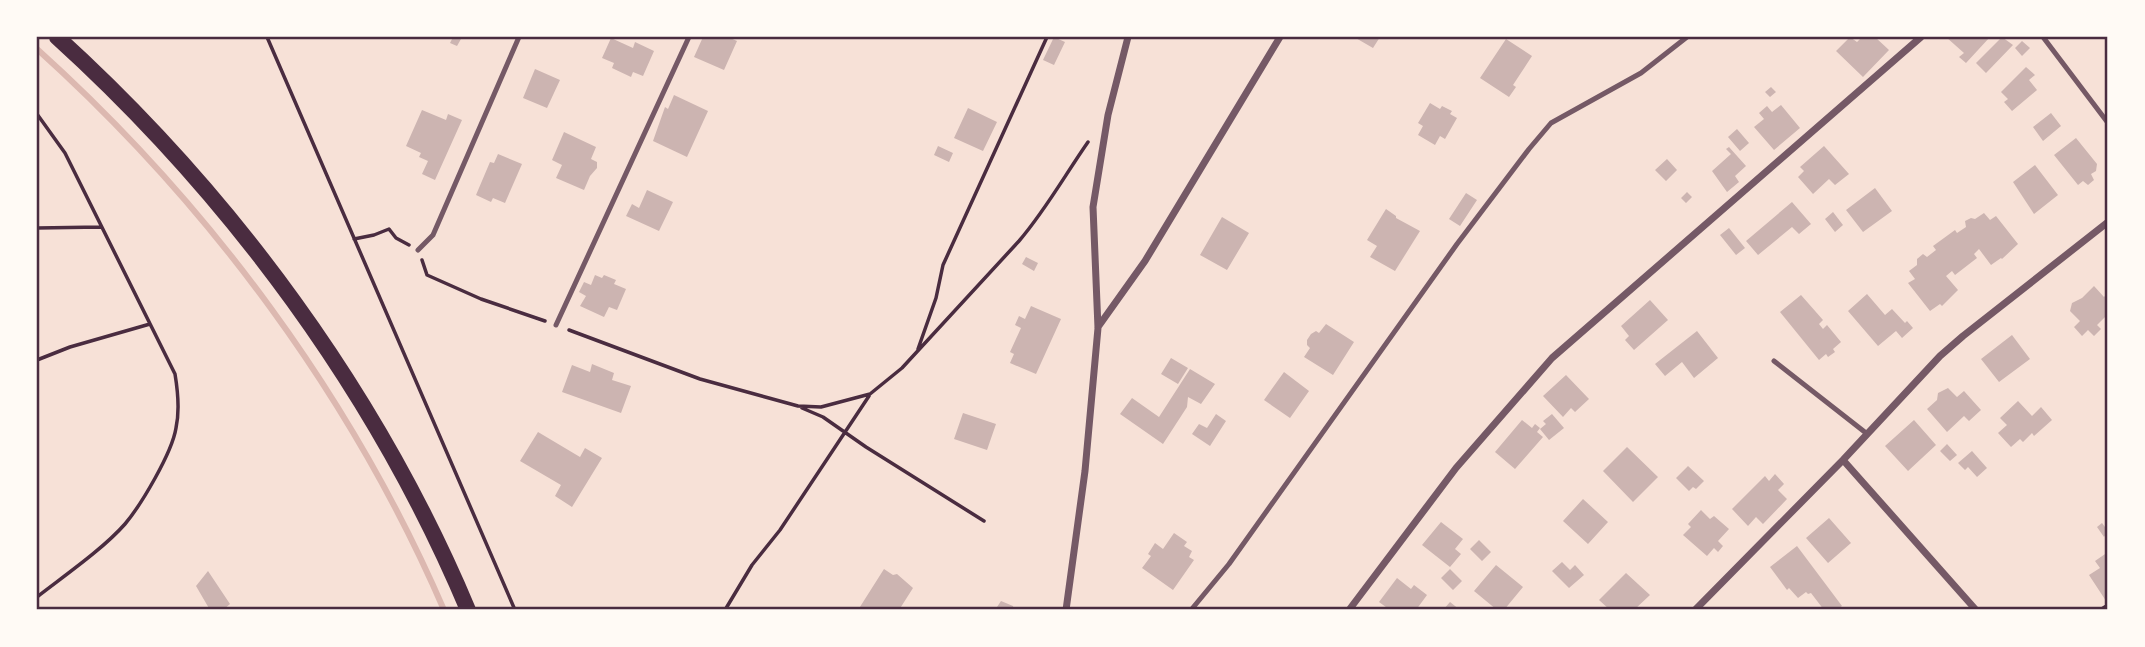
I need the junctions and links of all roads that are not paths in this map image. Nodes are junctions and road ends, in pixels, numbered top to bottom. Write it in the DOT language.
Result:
graph roads {
  1 [pos="57,37"];
  2 [pos="519,37"];
  3 [pos="689,37"];
  4 [pos="1128,37"];
  5 [pos="1280,37"];
  6 [pos="1687,37"];
  7 [pos="1921,37"];
  8 [pos="2043,37"];
  9 [pos="2108,123"];
  10 [pos="2108,222"];
  11 [pos="418,250"];
  12 [pos="556,325"];
  13 [pos="1098,328"];
  14 [pos="1774,362"];
  15 [pos="1866,433"];
  16 [pos="1843,460"];
  17 [pos="468,610"];
  18 [pos="1066,610"];
  19 [pos="1191,610"];
  20 [pos="1349,610"];
  21 [pos="1695,610"];
  22 [pos="1976,610"];
  1 -- 17 [label="main road"];
  2 -- 11 [label="lane"];
  3 -- 12 [label="lane"];
  4 -- 13 [label="street"];
  5 -- 13 [label="street"];
  6 -- 19 [label="lane"];
  7 -- 20 [label="street"];
  8 -- 9 [label="lane"];
  10 -- 15 [label="street"];
  13 -- 18 [label="street"];
  14 -- 15 [label="lane"];
  15 -- 16 [label="street"];
  16 -- 21 [label="street"];
  16 -- 22 [label="street"];
}
